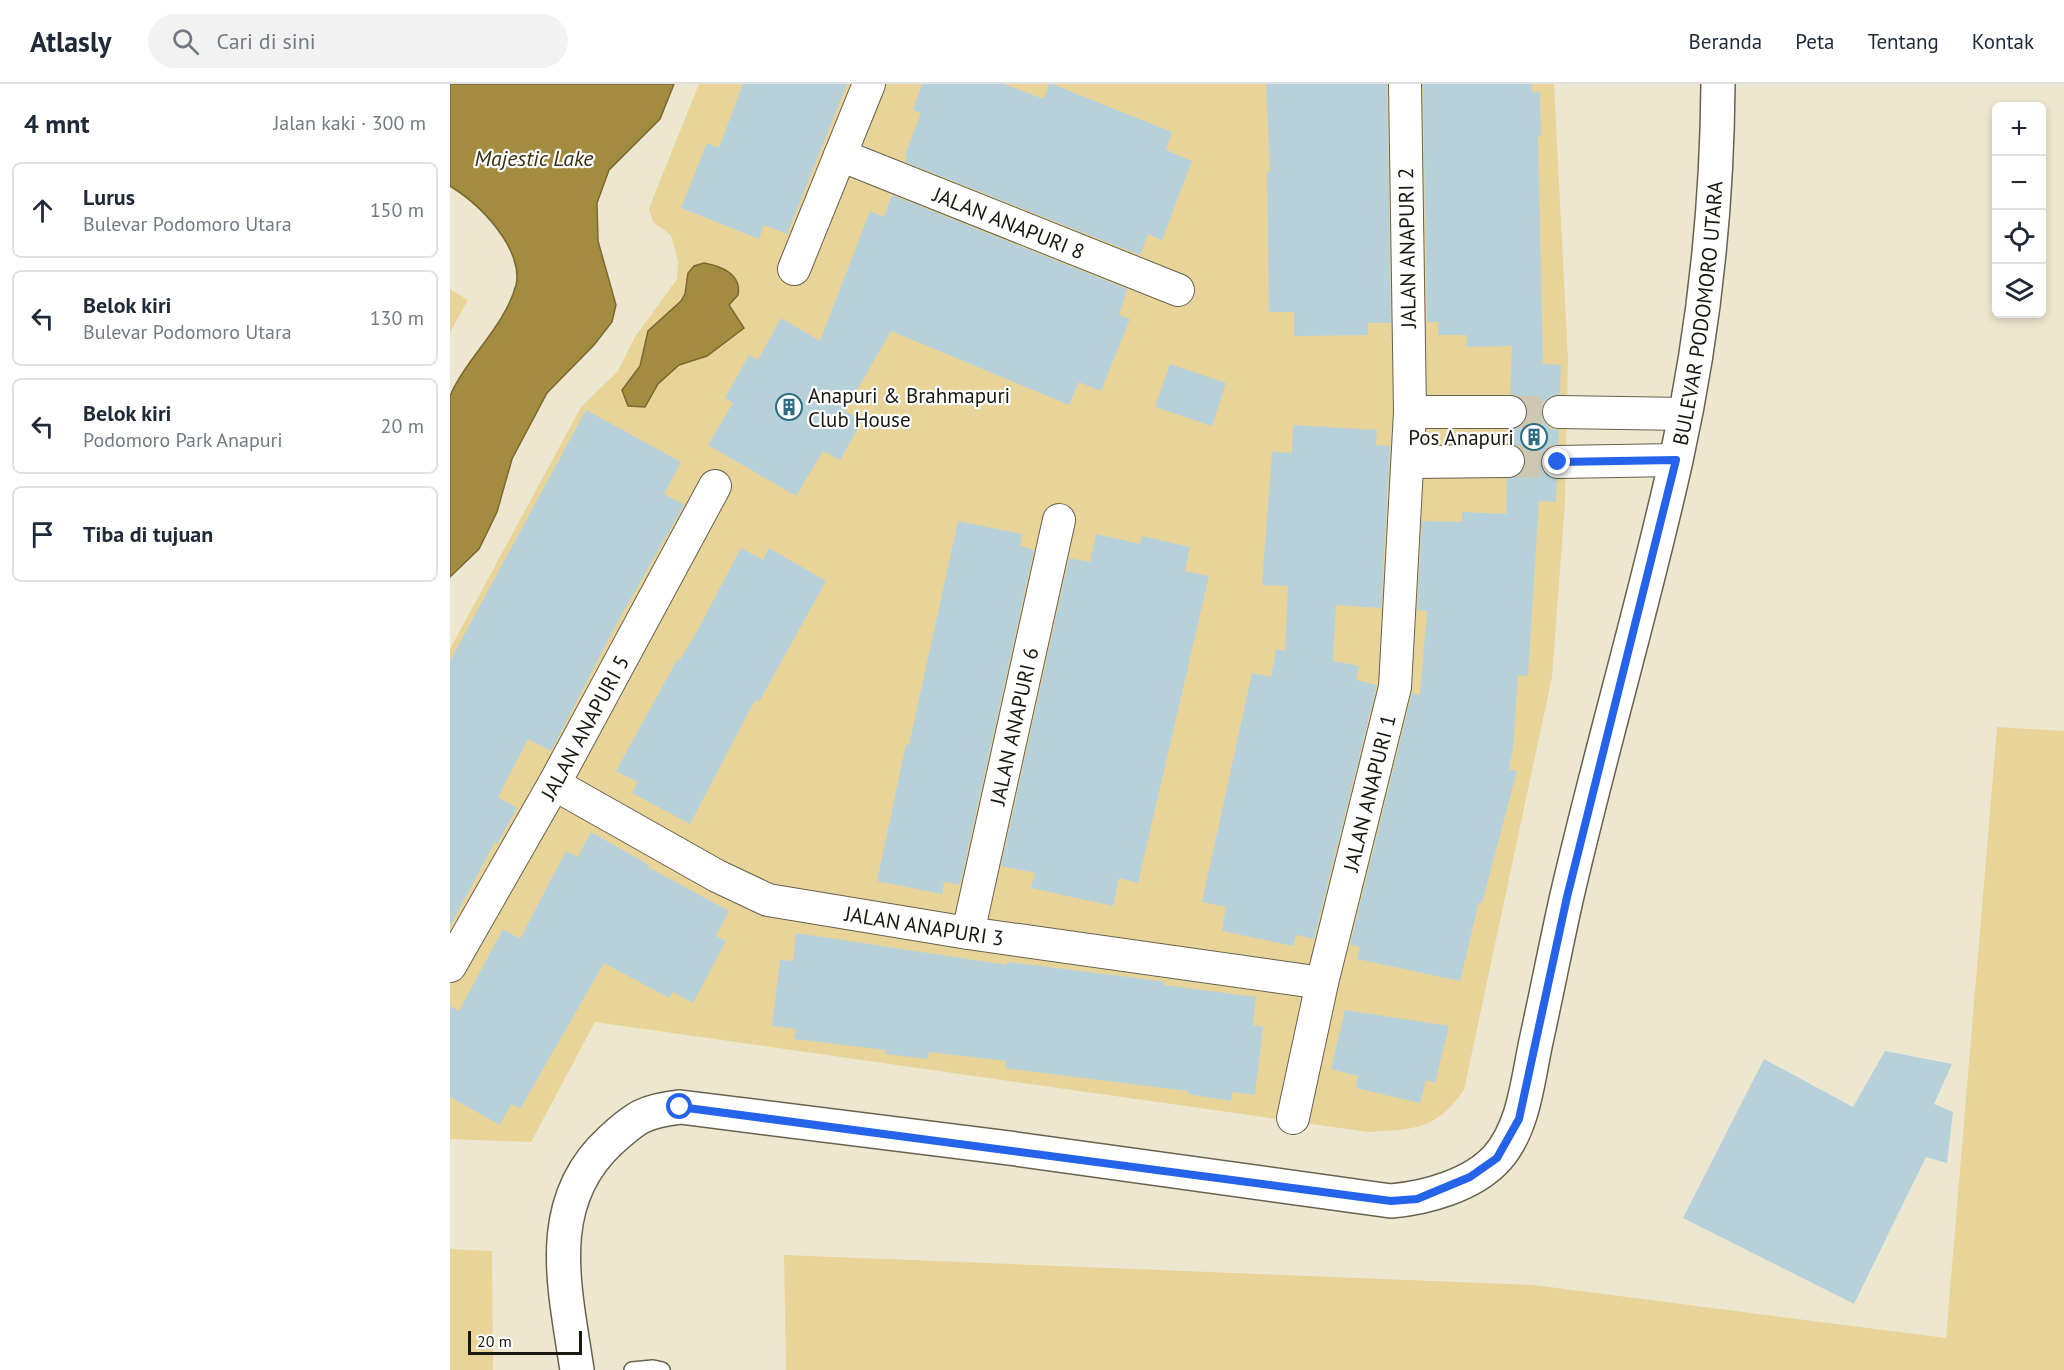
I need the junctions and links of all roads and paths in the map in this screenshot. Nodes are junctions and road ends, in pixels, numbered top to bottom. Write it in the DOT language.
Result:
graph roads {
  1 [pos="869,84"];
  2 [pos="1405,84"];
  3 [pos="1718,84"];
  4 [pos="840,155"];
  5 [pos="794,269"];
  6 [pos="1178,290"];
  7 [pos="1410,412"];
  8 [pos="1510,412"];
  9 [pos="1559,412"];
  10 [pos="1685,414"];
  11 [pos="1676,460"];
  12 [pos="1508,461"];
  13 [pos="1408,462"];
  14 [pos="1558,462"];
  15 [pos="715,486"];
  16 [pos="1059,520"];
  17 [pos="554,784"];
  18 [pos="968,933"];
  19 [pos="450,966"];
  20 [pos="1322,983"];
  21 [pos="1293,1118"];
  22 [pos="577,1370"];
  23 [pos="632,1370"];
  24 [pos="662,1370"];
  1 -- 4 [label="street"];
  2 -- 7 [label="street, JALAN ANAPURI 2"];
  3 -- 10 [label="street, BULEVAR PODOMORO UTARA"];
  4 -- 5 [label="street"];
  4 -- 6 [label="street, JALAN ANAPURI 8"];
  7 -- 8 [label="street"];
  7 -- 13 [label="street, JALAN ANAPURI 2"];
  9 -- 10 [label="street"];
  10 -- 11 [label="street, BULEVAR PODOMORO UTARA"];
  11 -- 14 [label="street"];
  11 -- 22 [label="street, BULEVAR PODOMORO UTARA"];
  12 -- 13 [label="street"];
  13 -- 20 [label="street, JALAN ANAPURI 1"];
  15 -- 17 [label="street, JALAN ANAPURI 5"];
  16 -- 18 [label="street, JALAN ANAPURI 6"];
  17 -- 18 [label="street, JALAN ANAPURI 3"];
  17 -- 19 [label="street, JALAN ANAPURI 5"];
  18 -- 20 [label="street, JALAN ANAPURI 3"];
  20 -- 21 [label="street, JALAN ANAPURI 1"];
  23 -- 24 [label="lane"];
}
